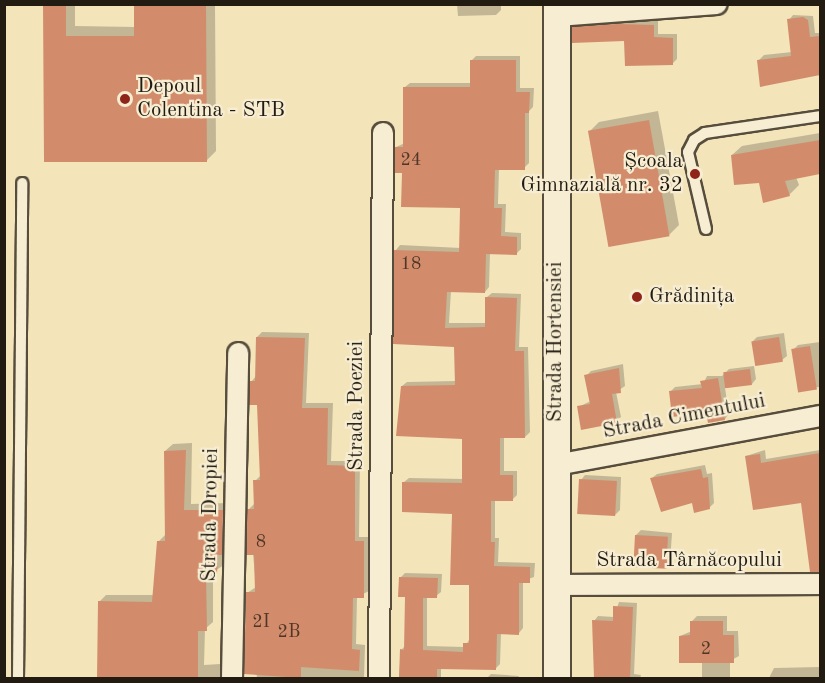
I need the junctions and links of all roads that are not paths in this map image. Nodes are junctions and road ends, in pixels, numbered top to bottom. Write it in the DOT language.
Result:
graph roads {
  1 [pos="717,4"];
  2 [pos="556,10"];
  3 [pos="820,116"];
  4 [pos="383,133"];
  5 [pos="22,183"];
  6 [pos="706,229"];
  7 [pos="238,353"];
  8 [pos="820,416"];
  9 [pos="556,465"];
  10 [pos="820,584"];
  11 [pos="557,585"];
  12 [pos="18,678"];
  13 [pos="232,678"];
  14 [pos="379,678"];
  15 [pos="557,678"];
  1 -- 2 [label="street"];
  2 -- 9 [label="street, Strada Hortensiei"];
  3 -- 6 [label="lane"];
  4 -- 14 [label="street, Strada Poeziei"];
  5 -- 12 [label="lane"];
  7 -- 13 [label="street, Strada Dropiei"];
  8 -- 9 [label="street, Strada Cimentului"];
  9 -- 11 [label="street, Strada Hortensiei"];
  10 -- 11 [label="street, Strada Târnăcopului"];
  11 -- 15 [label="street, Strada Hortensiei"];
}
